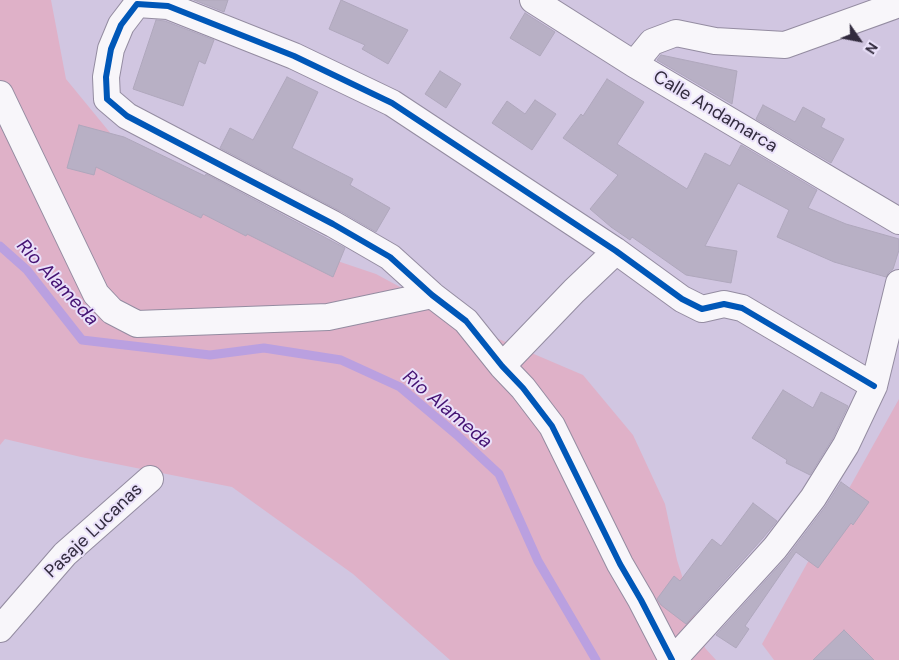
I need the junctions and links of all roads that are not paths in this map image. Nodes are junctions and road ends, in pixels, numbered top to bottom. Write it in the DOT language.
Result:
graph roads {
  1 [pos="533,0"];
  2 [pos="138,2"];
  3 [pos="899,4"];
  4 [pos="634,64"];
  5 [pos="0,94"];
  6 [pos="899,221"];
  7 [pos="616,251"];
  8 [pos="899,283"];
  9 [pos="432,295"];
  10 [pos="502,366"];
  11 [pos="874,386"];
  12 [pos="150,479"];
  13 [pos="0,629"];
  14 [pos="672,660"];
  1 -- 4 [label="street, Calle Andamarca"];
  2 -- 7 [label="street"];
  2 -- 9 [label="street"];
  3 -- 4 [label="street"];
  4 -- 6 [label="street, Calle Andamarca"];
  5 -- 9 [label="street"];
  7 -- 10 [label="street"];
  7 -- 11 [label="street"];
  8 -- 11 [label="street"];
  9 -- 10 [label="street"];
  10 -- 14 [label="street"];
  11 -- 14 [label="street"];
  12 -- 13 [label="street, Pasaje Lucanas"];
}
